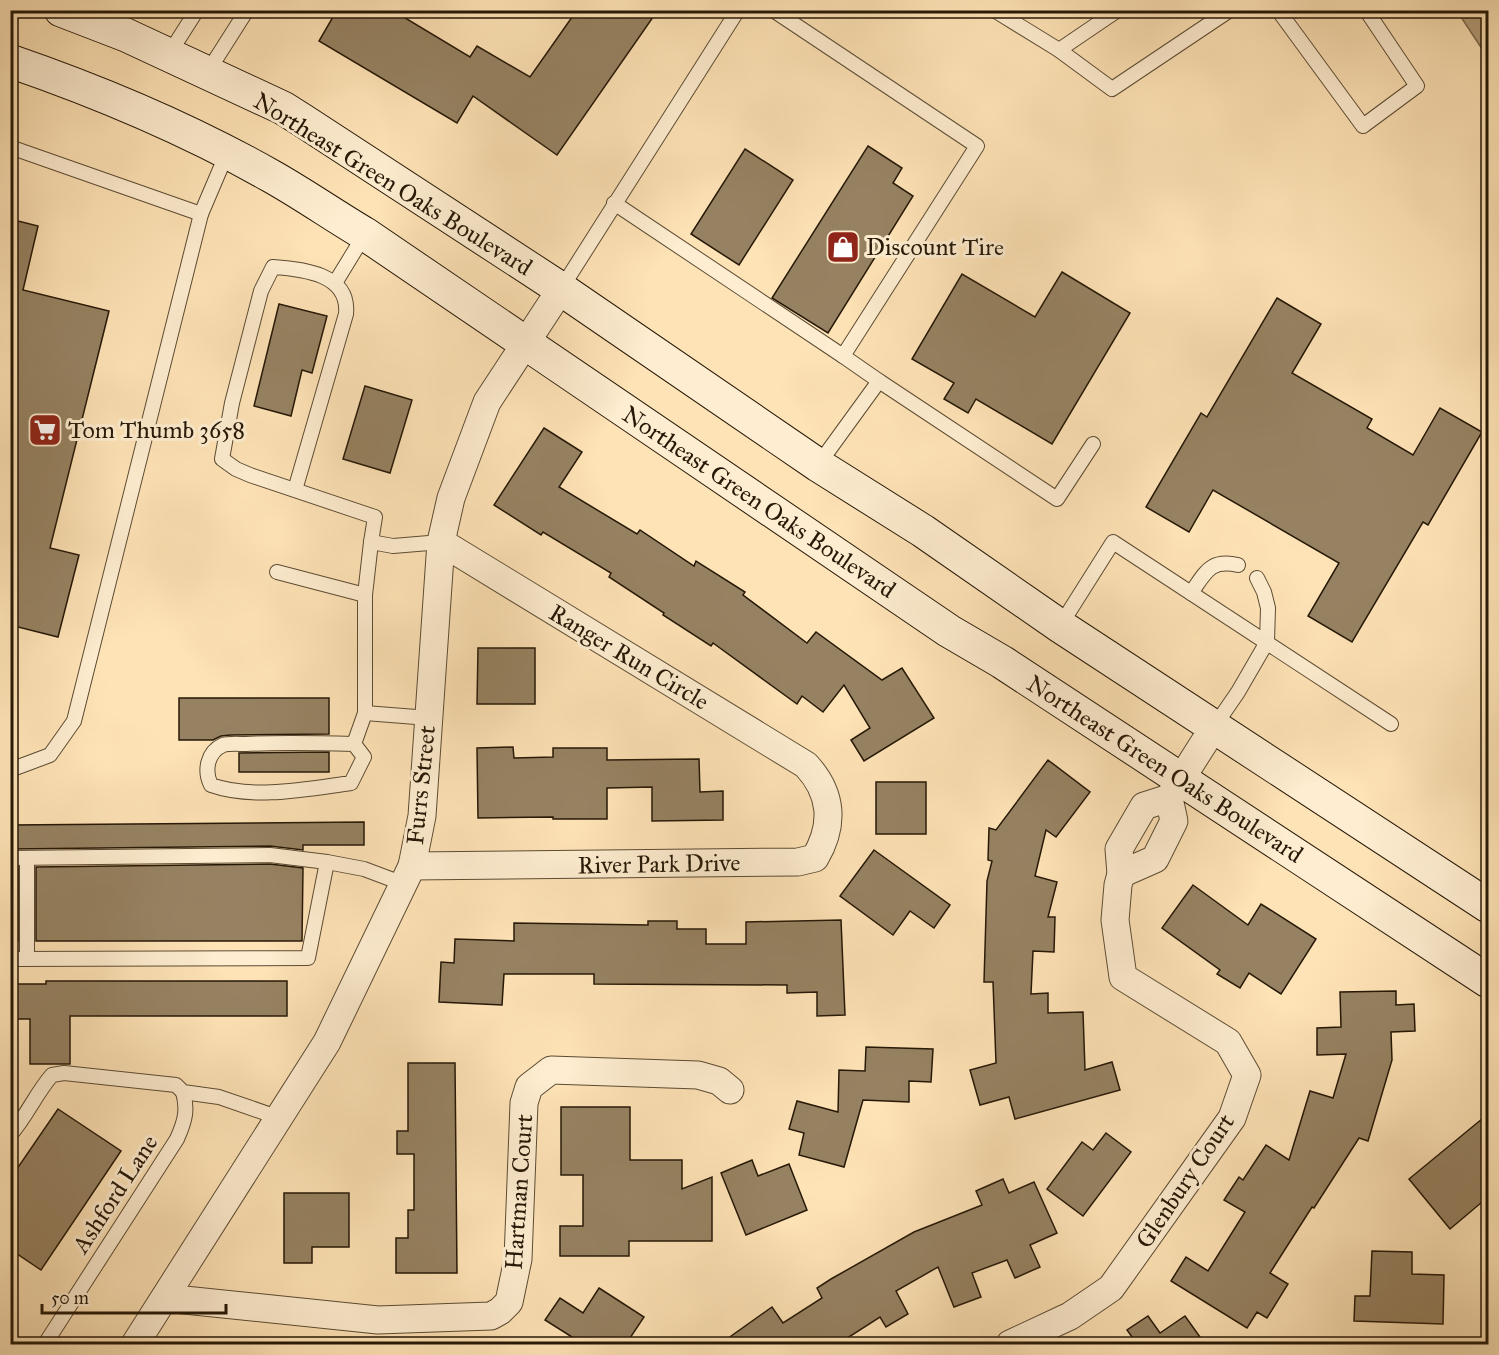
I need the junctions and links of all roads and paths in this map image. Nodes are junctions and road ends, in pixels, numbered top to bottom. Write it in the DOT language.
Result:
graph roads {
  1 [pos="61,10"];
  2 [pos="197,10"];
  3 [pos="247,10"];
  4 [pos="738,10"];
  5 [pos="773,10"];
  6 [pos="994,10"];
  7 [pos="1118,10"];
  8 [pos="1230,10"];
  9 [pos="1278,10"];
  10 [pos="1366,10"];
  11 [pos="1059,50"];
  12 [pos="168,56"];
  13 [pos="10,61"];
  14 [pos="207,73"];
  15 [pos="10,147"];
  16 [pos="226,153"];
  17 [pos="614,203"];
  18 [pos="201,214"];
  19 [pos="364,234"];
  20 [pos="334,283"];
  21 [pos="561,290"];
  22 [pos="524,343"];
  23 [pos="843,356"];
  24 [pos="879,381"];
  25 [pos="1093,444"];
  26 [pos="818,465"];
  27 [pos="294,490"];
  28 [pos="371,542"];
  29 [pos="441,542"];
  30 [pos="1238,565"];
  31 [pos="277,572"];
  32 [pos="1257,578"];
  33 [pos="1191,592"];
  34 [pos="364,595"];
  35 [pos="1060,626"];
  36 [pos="1267,642"];
  37 [pos="364,713"];
  38 [pos="429,718"];
  39 [pos="1391,724"];
  40 [pos="1214,727"];
  41 [pos="354,744"];
  42 [pos="10,771"];
  43 [pos="814,774"];
  44 [pos="1175,789"];
  45 [pos="10,858"];
  46 [pos="27,858"];
  47 [pos="327,862"];
  48 [pos="408,875"];
  49 [pos="1488,906"];
  50 [pos="10,959"];
  51 [pos="27,959"];
  52 [pos="1488,981"];
  53 [pos="730,1090"];
  54 [pos="183,1092"];
  55 [pos="280,1118"];
  56 [pos="10,1135"];
  57 [pos="165,1298"];
  58 [pos="45,1344"];
  59 [pos="135,1344"];
  60 [pos="1010,1344"];
  1 -- 12 [label="main road, Northeast Green Oaks Boulevard"];
  2 -- 12 [label="lane"];
  3 -- 14 [label="lane"];
  4 -- 17 [label="lane"];
  5 -- 23 [label="lane"];
  6 -- 11 [label="lane"];
  7 -- 11 [label="lane"];
  8 -- 11 [label="lane"];
  9 -- 10 [label="lane"];
  12 -- 14 [label="main road, Northeast Green Oaks Boulevard"];
  13 -- 16 [label="main road, Northeast Green Oaks Boulevard"];
  14 -- 21 [label="main road, Northeast Green Oaks Boulevard"];
  15 -- 18 [label="lane"];
  16 -- 18 [label="lane"];
  16 -- 19 [label="main road, Northeast Green Oaks Boulevard"];
  17 -- 21 [label="lane"];
  17 -- 23 [label="lane"];
  18 -- 42 [label="lane"];
  19 -- 20 [label="lane"];
  19 -- 22 [label="main road, Northeast Green Oaks Boulevard"];
  20 -- 27 [label="lane"];
  20 -- 27 [label="lane"];
  21 -- 22 [label="street, Furrs Street"];
  21 -- 26 [label="main road, Northeast Green Oaks Boulevard"];
  22 -- 29 [label="street, Furrs Street"];
  22 -- 44 [label="main road, Northeast Green Oaks Boulevard"];
  23 -- 24 [label="lane"];
  24 -- 25 [label="lane"];
  24 -- 26 [label="lane"];
  26 -- 35 [label="main road, Northeast Green Oaks Boulevard"];
  27 -- 28 [label="lane"];
  28 -- 29 [label="lane"];
  28 -- 34 [label="lane"];
  29 -- 38 [label="street, Furrs Street"];
  29 -- 43 [label="street, Ranger Run Circle"];
  30 -- 33 [label="lane"];
  31 -- 34 [label="lane"];
  32 -- 36 [label="lane"];
  33 -- 35 [label="lane"];
  33 -- 36 [label="lane"];
  34 -- 37 [label="lane"];
  35 -- 40 [label="main road, Northeast Green Oaks Boulevard"];
  36 -- 39 [label="lane"];
  36 -- 40 [label="lane"];
  37 -- 38 [label="lane"];
  37 -- 41 [label="lane"];
  38 -- 48 [label="street, Furrs Street"];
  40 -- 44 [label="street"];
  40 -- 49 [label="main road, Northeast Green Oaks Boulevard"];
  41 -- 41 [label="lane"];
  43 -- 48 [label="street, River Park Drive"];
  44 -- 52 [label="main road, Northeast Green Oaks Boulevard"];
  44 -- 60 [label="street, Glenbury Court"];
  45 -- 46 [label="lane"];
  46 -- 47 [label="lane"];
  46 -- 51 [label="lane"];
  47 -- 48 [label="lane"];
  47 -- 51 [label="lane"];
  48 -- 55 [label="street, Furrs Street"];
  50 -- 51 [label="lane"];
  53 -- 57 [label="street, Hartman Court"];
  54 -- 55 [label="lane"];
  54 -- 56 [label="lane"];
  54 -- 58 [label="lane, Ashford Lane"];
  55 -- 57 [label="street, Furrs Street"];
  57 -- 59 [label="street, Furrs Street"];
}
